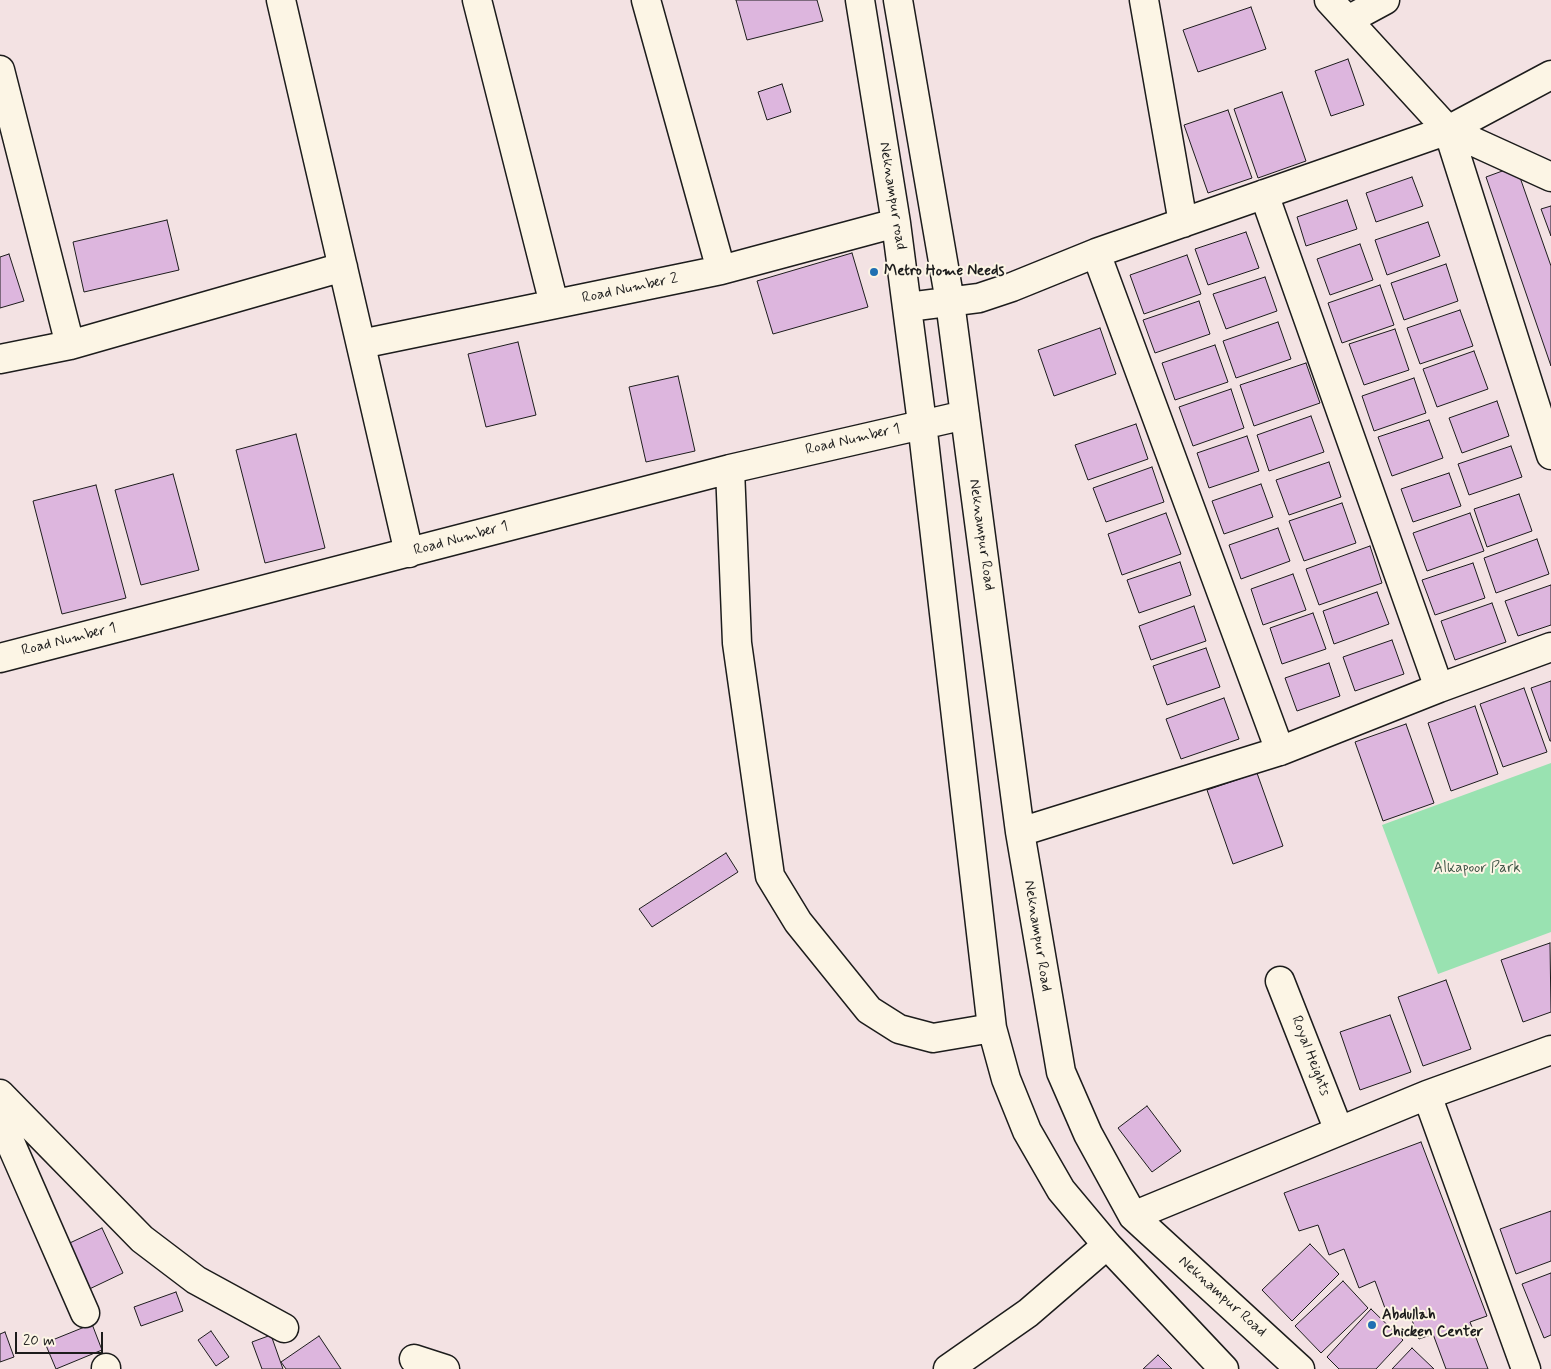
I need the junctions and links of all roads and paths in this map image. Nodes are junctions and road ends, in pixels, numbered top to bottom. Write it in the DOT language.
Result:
graph roads {
  1 [pos="282,0"];
  2 [pos="477,0"];
  3 [pos="646,0"];
  4 [pos="860,0"];
  5 [pos="898,0"];
  6 [pos="1144,0"];
  7 [pos="1329,0"];
  8 [pos="1385,0"];
  9 [pos="1348,20"];
  10 [pos="0,70"];
  11 [pos="1551,75"];
  12 [pos="1448,130"];
  13 [pos="1551,177"];
  14 [pos="1264,194"];
  15 [pos="896,223"];
  16 [pos="1183,223"];
  17 [pos="1096,253"];
  18 [pos="343,267"];
  19 [pos="721,270"];
  20 [pos="950,302"];
  21 [pos="554,304"];
  22 [pos="908,306"];
  23 [pos="360,344"];
  24 [pos="70,345"];
  25 [pos="0,359"];
  26 [pos="965,415"];
  27 [pos="922,423"];
  28 [pos="1551,455"];
  29 [pos="730,469"];
  30 [pos="409,553"];
  31 [pos="1551,647"];
  32 [pos="0,658"];
  33 [pos="1439,688"];
  34 [pos="1280,751"];
  35 [pos="1020,832"];
  36 [pos="1280,981"];
  37 [pos="992,1028"];
  38 [pos="1551,1050"];
  39 [pos="0,1094"];
  40 [pos="1427,1095"];
  41 [pos="0,1119"];
  42 [pos="1339,1131"];
  43 [pos="1133,1216"];
  44 [pos="1107,1245"];
  45 [pos="85,1313"];
  46 [pos="284,1328"];
  47 [pos="414,1359"];
  48 [pos="445,1369"];
  49 [pos="948,1369"];
  50 [pos="1224,1369"];
  51 [pos="1300,1369"];
  52 [pos="1526,1369"];
  1 -- 18 [label="street"];
  2 -- 21 [label="street"];
  3 -- 19 [label="street"];
  4 -- 15 [label="street, Neknampur road"];
  5 -- 20 [label="street"];
  6 -- 16 [label="street"];
  7 -- 9 [label="street"];
  8 -- 9 [label="street"];
  9 -- 12 [label="street"];
  10 -- 24 [label="street"];
  11 -- 12 [label="street"];
  12 -- 13 [label="street"];
  12 -- 14 [label="street"];
  12 -- 28 [label="street"];
  14 -- 16 [label="street"];
  14 -- 33 [label="street"];
  15 -- 19 [label="street, Road Number 2"];
  15 -- 22 [label="street, Neknampur road"];
  16 -- 17 [label="street"];
  17 -- 20 [label="street"];
  17 -- 34 [label="street"];
  18 -- 23 [label="street"];
  18 -- 24 [label="street"];
  19 -- 21 [label="street, Road Number 2"];
  20 -- 22 [label="street"];
  20 -- 26 [label="street"];
  21 -- 23 [label="street, Road Number 2"];
  22 -- 27 [label="street, Neknampur road"];
  23 -- 30 [label="street"];
  24 -- 25 [label="street"];
  26 -- 27 [label="street, Road Number 1"];
  26 -- 35 [label="street, Neknampur Road"];
  27 -- 29 [label="street, Road Number 1"];
  27 -- 37 [label="street"];
  29 -- 30 [label="street, Road Number 1"];
  29 -- 37 [label="street"];
  30 -- 32 [label="street, Road Number 1"];
  31 -- 33 [label="street"];
  33 -- 34 [label="street"];
  34 -- 35 [label="street"];
  35 -- 43 [label="street, Neknampur Road"];
  36 -- 42 [label="street, Royal Heights"];
  37 -- 44 [label="street"];
  38 -- 40 [label="street"];
  39 -- 46 [label="street"];
  40 -- 42 [label="street"];
  40 -- 52 [label="street"];
  41 -- 45 [label="street"];
  42 -- 43 [label="street"];
  43 -- 51 [label="street, Neknampur Road"];
  44 -- 49 [label="street"];
  44 -- 50 [label="street"];
  47 -- 48 [label="street"];
}
